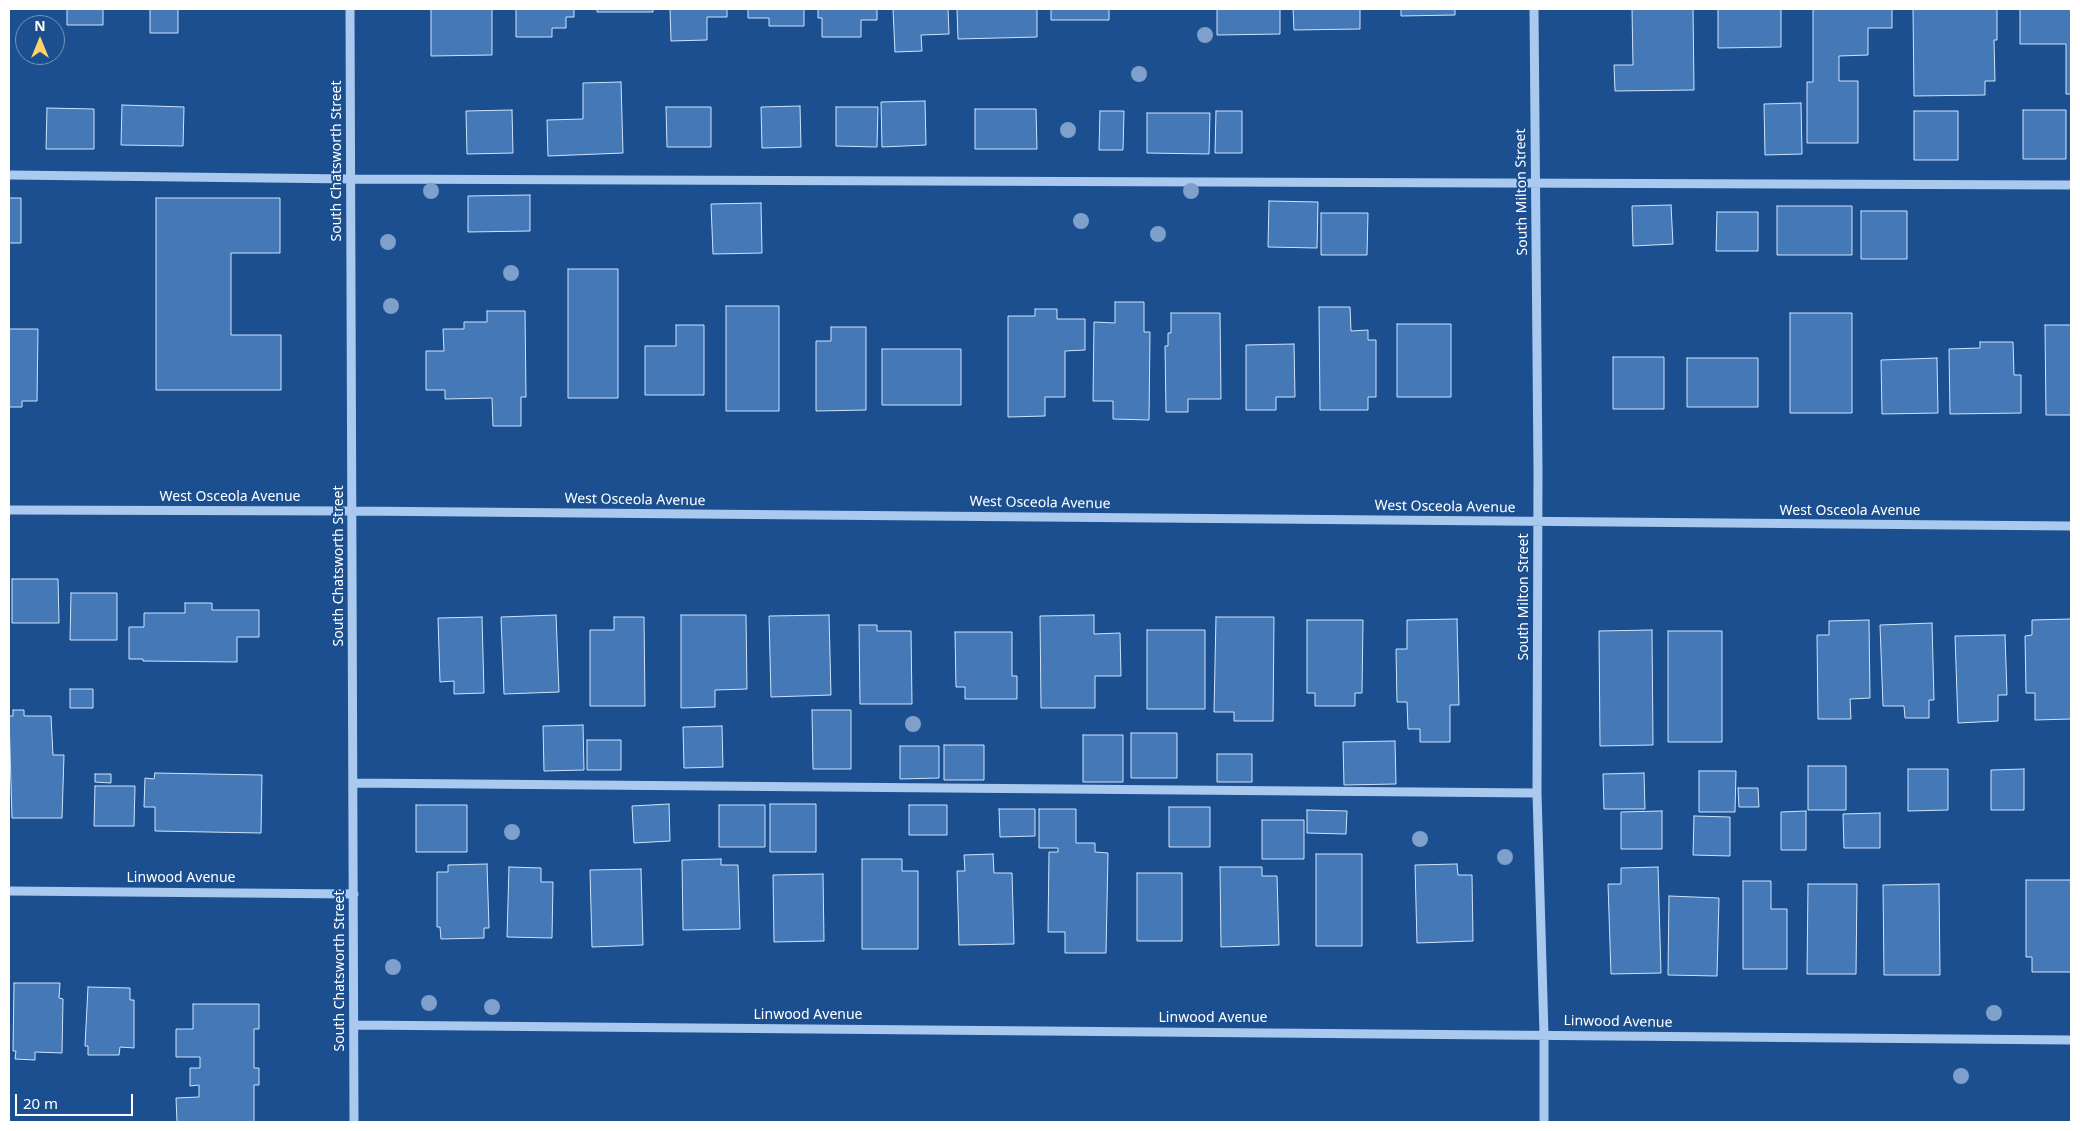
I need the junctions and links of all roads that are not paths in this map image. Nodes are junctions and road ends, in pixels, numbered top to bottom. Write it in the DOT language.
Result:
graph roads {
  1 [pos="350,9"];
  2 [pos="1534,9"];
  3 [pos="9,175"];
  4 [pos="351,179"];
  5 [pos="1536,182"];
  6 [pos="2071,185"];
  7 [pos="9,510"];
  8 [pos="352,511"];
  9 [pos="1538,522"];
  10 [pos="2071,526"];
  11 [pos="353,783"];
  12 [pos="1537,793"];
  13 [pos="9,891"];
  14 [pos="354,894"];
  15 [pos="354,1025"];
  16 [pos="1544,1034"];
  17 [pos="2071,1040"];
  18 [pos="354,1122"];
  19 [pos="1544,1122"];
  1 -- 4 [label="street, South Chatsworth Street"];
  2 -- 5 [label="street, South Milton Street"];
  3 -- 4 [label="street"];
  4 -- 5 [label="street"];
  4 -- 8 [label="street, South Chatsworth Street"];
  5 -- 6 [label="street"];
  5 -- 9 [label="street, South Milton Street"];
  7 -- 8 [label="street, West Osceola Avenue"];
  8 -- 9 [label="street, West Osceola Avenue"];
  8 -- 11 [label="street, South Chatsworth Street"];
  9 -- 10 [label="street, West Osceola Avenue"];
  9 -- 12 [label="street, South Milton Street"];
  11 -- 12 [label="street"];
  11 -- 14 [label="street, South Chatsworth Street"];
  12 -- 16 [label="street, South Milton Street"];
  13 -- 14 [label="street, Linwood Avenue"];
  14 -- 15 [label="street, South Chatsworth Street"];
  15 -- 16 [label="street, Linwood Avenue"];
  15 -- 18 [label="street, South Chatsworth Street"];
  16 -- 17 [label="street, Linwood Avenue"];
  16 -- 19 [label="street, South Milton Street"];
}
